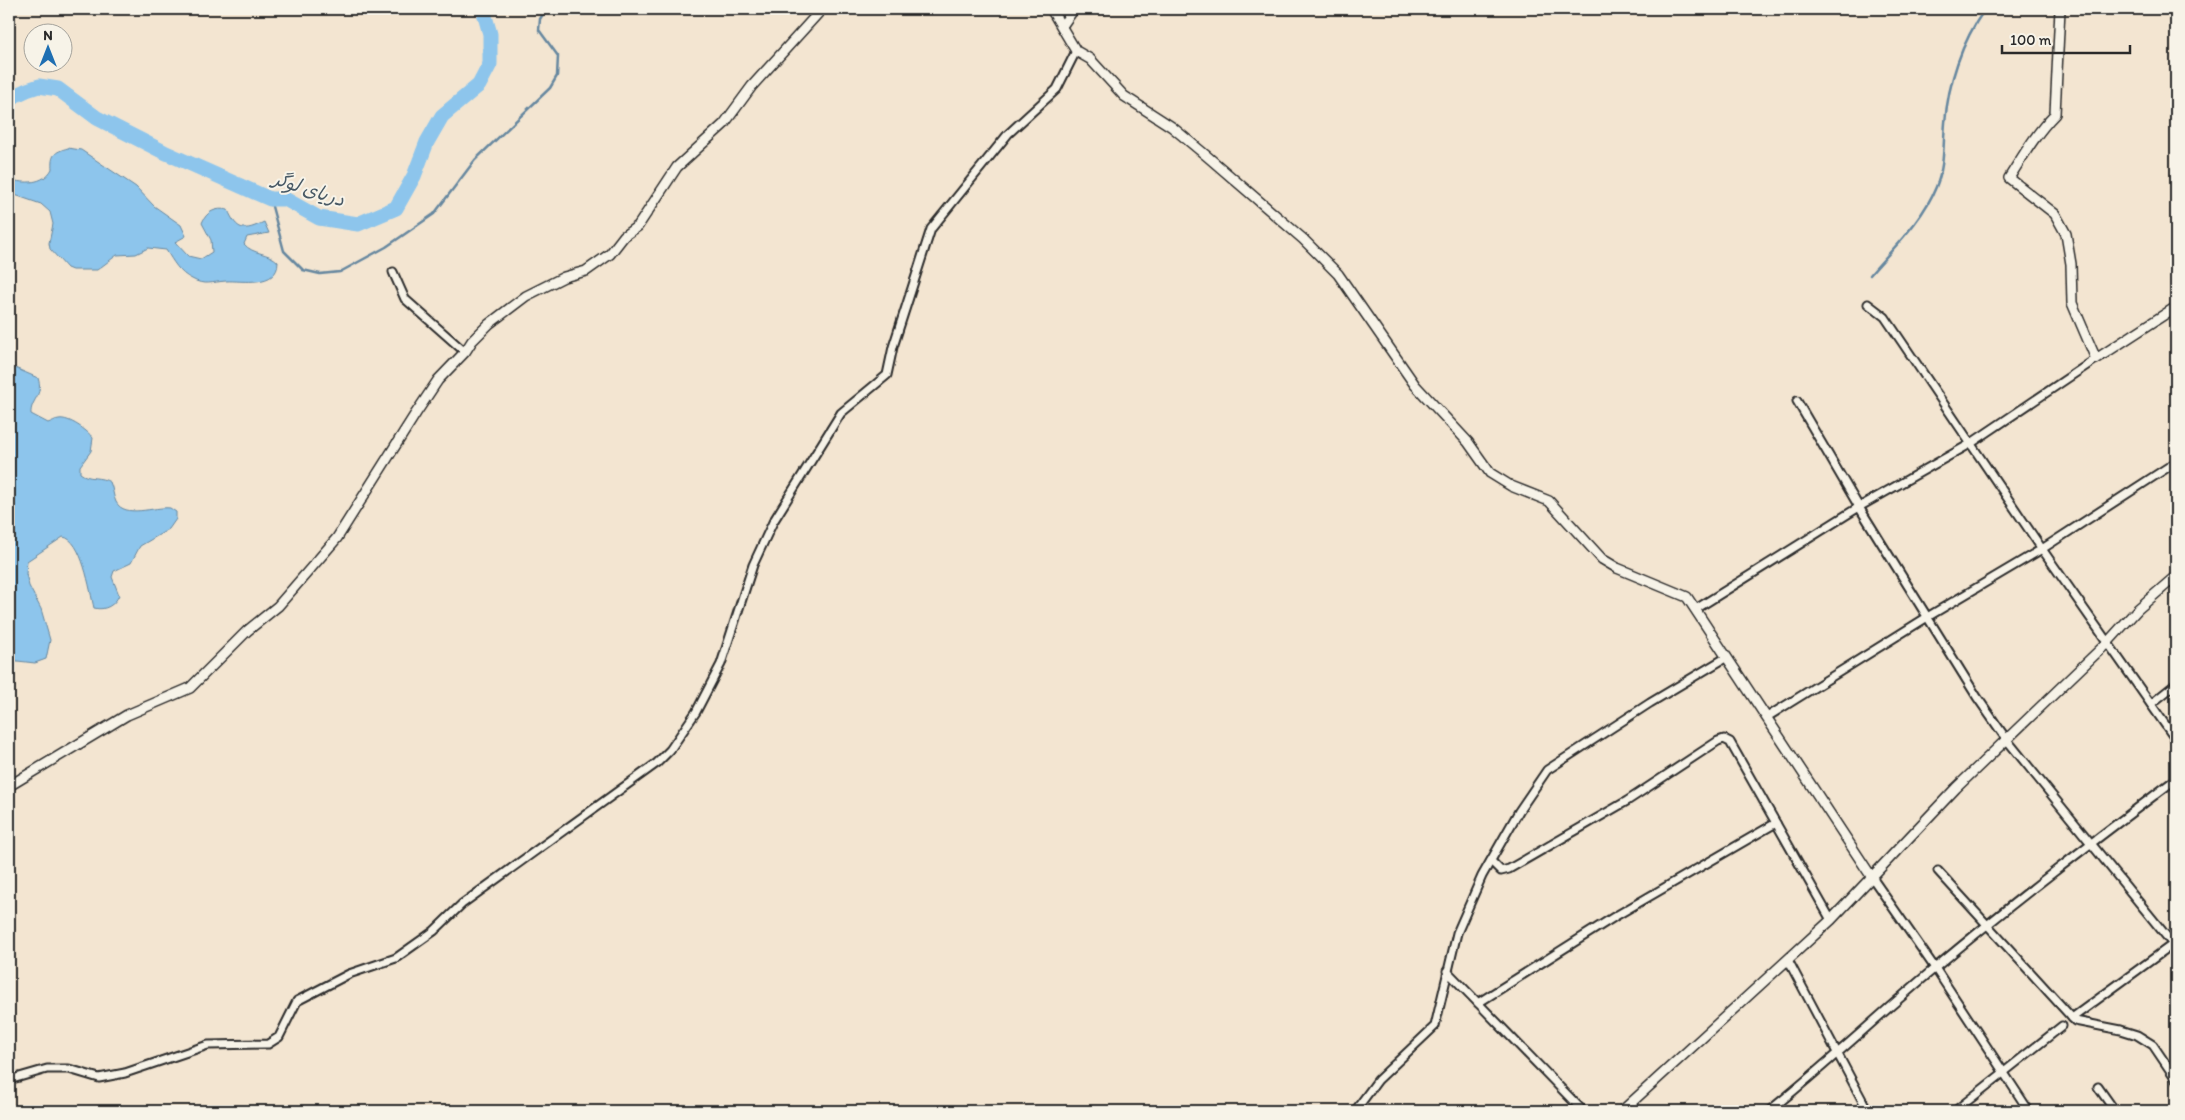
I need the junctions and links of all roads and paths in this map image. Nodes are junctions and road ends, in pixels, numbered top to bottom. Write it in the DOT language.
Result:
graph roads {
  1 [pos="822,9"];
  2 [pos="1051,9"];
  3 [pos="1074,9"];
  4 [pos="2060,9"];
  5 [pos="1062,26"];
  6 [pos="1076,51"];
  7 [pos="394,272"];
  8 [pos="1868,304"];
  9 [pos="2176,307"];
  10 [pos="464,352"];
  11 [pos="2096,359"];
  12 [pos="1797,401"];
  13 [pos="1970,444"];
  14 [pos="2176,462"];
  15 [pos="1859,507"];
  16 [pos="2042,549"];
  17 [pos="2176,576"];
  18 [pos="1696,609"];
  19 [pos="1929,616"];
  20 [pos="2107,643"];
  21 [pos="1727,657"];
  22 [pos="2176,684"];
  23 [pos="2151,704"];
  24 [pos="1768,718"];
  25 [pos="2007,740"];
  26 [pos="2176,740"];
  27 [pos="2176,779"];
  28 [pos="9,786"];
  29 [pos="1776,823"];
  30 [pos="2090,844"];
  31 [pos="1491,861"];
  32 [pos="1938,871"];
  33 [pos="1873,879"];
  34 [pos="1831,920"];
  35 [pos="1989,925"];
  36 [pos="2175,945"];
  37 [pos="1788,960"];
  38 [pos="1935,968"];
  39 [pos="1447,971"];
  40 [pos="1478,1003"];
  41 [pos="2072,1018"];
  42 [pos="2062,1026"];
  43 [pos="1839,1054"];
  44 [pos="2004,1074"];
  45 [pos="2176,1079"];
  46 [pos="9,1080"];
  47 [pos="2098,1086"];
  48 [pos="1355,1111"];
  49 [pos="1583,1111"];
  50 [pos="1622,1111"];
  51 [pos="1769,1111"];
  52 [pos="1868,1111"];
  53 [pos="1954,1111"];
  54 [pos="2029,1111"];
  55 [pos="2115,1111"];
  1 -- 10 [label="street"];
  2 -- 5 [label="street"];
  3 -- 5 [label="street"];
  4 -- 11 [label="street"];
  5 -- 6 [label="street"];
  6 -- 18 [label="street"];
  6 -- 46 [label="street"];
  7 -- 10 [label="street"];
  8 -- 13 [label="street"];
  9 -- 11 [label="street"];
  10 -- 28 [label="street"];
  11 -- 13 [label="street"];
  12 -- 15 [label="street"];
  13 -- 15 [label="street"];
  13 -- 16 [label="street"];
  14 -- 16 [label="street"];
  15 -- 18 [label="street"];
  15 -- 19 [label="street"];
  16 -- 19 [label="street"];
  16 -- 20 [label="street"];
  17 -- 20 [label="street"];
  18 -- 21 [label="street"];
  19 -- 24 [label="street"];
  19 -- 25 [label="street"];
  20 -- 23 [label="street"];
  20 -- 25 [label="street"];
  21 -- 24 [label="street"];
  21 -- 31 [label="street"];
  22 -- 23 [label="street"];
  23 -- 26 [label="street"];
  24 -- 33 [label="street"];
  25 -- 30 [label="street"];
  25 -- 33 [label="street"];
  27 -- 30 [label="street"];
  29 -- 31 [label="street"];
  29 -- 34 [label="street"];
  29 -- 40 [label="street"];
  30 -- 35 [label="street"];
  30 -- 36 [label="street"];
  31 -- 39 [label="street"];
  32 -- 35 [label="street"];
  33 -- 34 [label="street"];
  33 -- 38 [label="street"];
  34 -- 37 [label="street"];
  35 -- 38 [label="street"];
  35 -- 41 [label="street"];
  36 -- 41 [label="street"];
  37 -- 43 [label="street"];
  37 -- 50 [label="street"];
  38 -- 43 [label="street"];
  38 -- 44 [label="street"];
  39 -- 40 [label="street"];
  39 -- 48 [label="street"];
  40 -- 49 [label="street"];
  41 -- 45 [label="street"];
  42 -- 44 [label="street"];
  43 -- 51 [label="street"];
  43 -- 52 [label="street"];
  44 -- 53 [label="street"];
  44 -- 54 [label="street"];
  47 -- 55 [label="street"];
}
